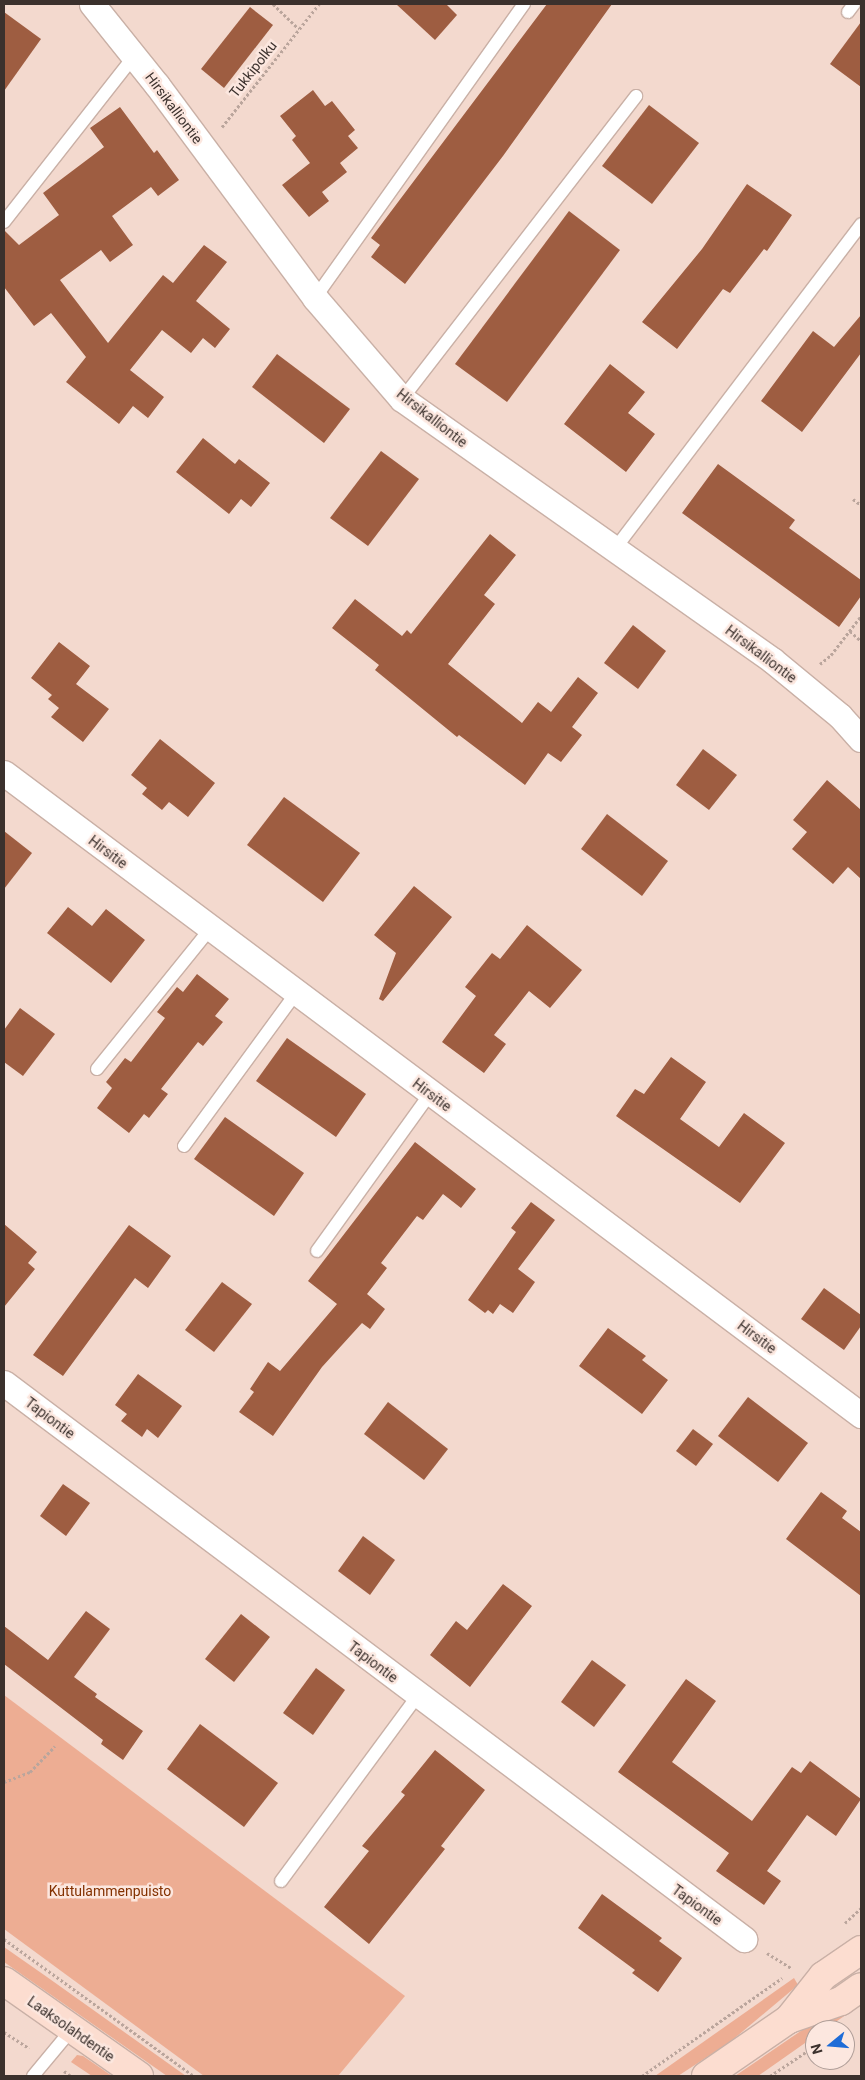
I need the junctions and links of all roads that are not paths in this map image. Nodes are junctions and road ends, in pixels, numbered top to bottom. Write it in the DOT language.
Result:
graph roads {
  1 [pos="92,4"];
  2 [pos="524,4"];
  3 [pos="134,56"];
  4 [pos="636,96"];
  5 [pos="4,222"];
  6 [pos="861,224"];
  7 [pos="315,298"];
  8 [pos="402,399"];
  9 [pos="614,550"];
  10 [pos="861,739"];
  11 [pos="4,773"];
  12 [pos="210,929"];
  13 [pos="296,993"];
  14 [pos="97,1069"];
  15 [pos="430,1094"];
  16 [pos="184,1146"];
  17 [pos="317,1251"];
  18 [pos="4,1384"];
  19 [pos="861,1415"];
  20 [pos="418,1695"];
  21 [pos="281,1881"];
  22 [pos="744,1939"];
  23 [pos="861,1950"];
  24 [pos="4,1981"];
  25 [pos="861,1987"];
  26 [pos="789,2019"];
  27 [pos="72,2029"];
  28 [pos="33,2076"];
  29 [pos="139,2076"];
  30 [pos="706,2076"];
  1 -- 3 [label="street, Hirsikalliontie"];
  2 -- 7 [label="lane"];
  3 -- 5 [label="lane"];
  3 -- 7 [label="street, Hirsikalliontie"];
  4 -- 8 [label="lane"];
  6 -- 9 [label="lane"];
  7 -- 8 [label="street, Hirsikalliontie"];
  8 -- 9 [label="street, Hirsikalliontie"];
  9 -- 10 [label="street, Hirsikalliontie"];
  11 -- 12 [label="street, Hirsitie"];
  12 -- 13 [label="street, Hirsitie"];
  12 -- 14 [label="lane"];
  13 -- 15 [label="street, Hirsitie"];
  13 -- 16 [label="lane"];
  15 -- 17 [label="lane"];
  15 -- 19 [label="street, Hirsitie"];
  18 -- 20 [label="street, Tapiontie"];
  20 -- 21 [label="lane"];
  20 -- 22 [label="street, Tapiontie"];
  23 -- 26 [label="main road"];
  24 -- 27 [label="main road, Laaksolahdentie"];
  25 -- 26 [label="main road"];
  26 -- 30 [label="main road"];
  27 -- 28 [label="lane"];
  27 -- 29 [label="main road, Laaksolahdentie"];
}
